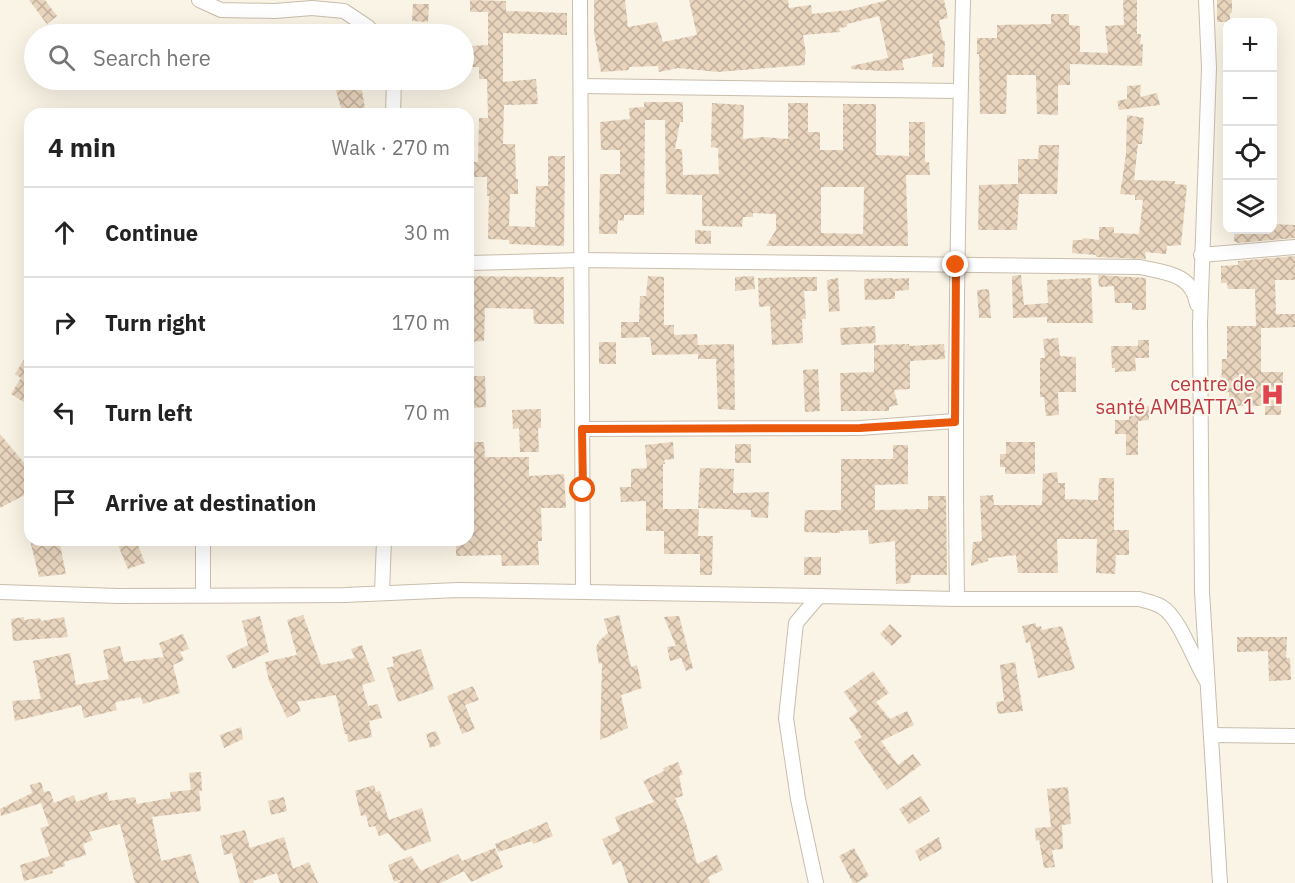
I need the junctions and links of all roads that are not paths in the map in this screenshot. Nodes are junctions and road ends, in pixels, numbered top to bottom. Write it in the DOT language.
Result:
graph roads {
  1 [pos="199,0"];
  2 [pos="580,0"];
  3 [pos="963,0"];
  4 [pos="1206,0"];
  5 [pos="364,24"];
  6 [pos="581,86"];
  7 [pos="394,90"];
  8 [pos="960,91"];
  9 [pos="393,108"];
  10 [pos="1295,247"];
  11 [pos="1201,255"];
  12 [pos="581,260"];
  13 [pos="474,263"];
  14 [pos="956,265"];
  15 [pos="1200,323"];
  16 [pos="955,422"];
  17 [pos="582,429"];
  18 [pos="203,546"];
  19 [pos="384,546"];
  20 [pos="583,591"];
  21 [pos="0,592"];
  22 [pos="382,592"];
  23 [pos="203,595"];
  24 [pos="819,596"];
  25 [pos="957,599"];
  26 [pos="1208,684"];
  27 [pos="1211,735"];
  28 [pos="1295,736"];
  29 [pos="816,883"];
  30 [pos="1220,883"];
  1 -- 5 [label="street"];
  2 -- 6 [label="street"];
  3 -- 8 [label="street"];
  4 -- 11 [label="street"];
  6 -- 8 [label="street"];
  6 -- 12 [label="street"];
  7 -- 9 [label="street"];
  8 -- 14 [label="street"];
  10 -- 11 [label="street"];
  11 -- 15 [label="street"];
  12 -- 13 [label="street"];
  12 -- 14 [label="street"];
  12 -- 17 [label="street"];
  14 -- 15 [label="street"];
  14 -- 16 [label="street"];
  15 -- 26 [label="street"];
  16 -- 17 [label="street"];
  16 -- 25 [label="street"];
  17 -- 20 [label="street"];
  18 -- 23 [label="street"];
  19 -- 22 [label="street"];
  20 -- 22 [label="street"];
  20 -- 24 [label="street"];
  21 -- 23 [label="street"];
  22 -- 23 [label="street"];
  24 -- 25 [label="street"];
  24 -- 29 [label="street"];
  25 -- 26 [label="street"];
  26 -- 27 [label="street"];
  27 -- 28 [label="street"];
  27 -- 30 [label="street"];
}
